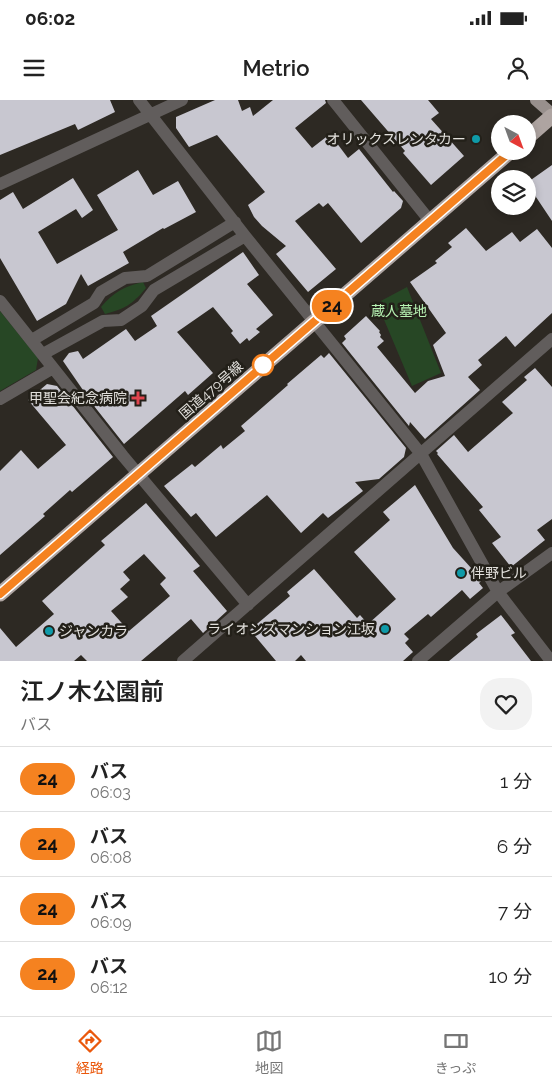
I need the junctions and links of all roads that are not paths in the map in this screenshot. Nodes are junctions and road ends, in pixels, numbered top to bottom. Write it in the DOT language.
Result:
graph roads {
  1 [pos="139,100"];
  2 [pos="182,100"];
  3 [pos="333,100"];
  4 [pos="536,100"];
  5 [pos="150,114"];
  6 [pos="552,115"];
  7 [pos="536,130"];
  8 [pos="501,160"];
  9 [pos="0,184"];
  10 [pos="430,221"];
  11 [pos="235,222"];
  12 [pos="245,236"];
  13 [pos="0,301"];
  14 [pos="315,322"];
  15 [pos="32,340"];
  16 [pos="552,340"];
  17 [pos="43,354"];
  18 [pos="53,368"];
  19 [pos="0,399"];
  20 [pos="421,454"];
  21 [pos="138,474"];
  22 [pos="552,552"];
  23 [pos="498,592"];
  24 [pos="0,594"];
  25 [pos="248,605"];
  26 [pos="183,661"];
  27 [pos="418,661"];
  28 [pos="551,661"];
  1 -- 5 [label="street"];
  2 -- 5 [label="street"];
  3 -- 10 [label="street"];
  4 -- 6 [label="main road"];
  5 -- 9 [label="street"];
  5 -- 11 [label="street"];
  6 -- 7 [label="highway"];
  8 -- 10 [label="highway, 国道479号線"];
  10 -- 14 [label="highway, 国道479号線"];
  11 -- 12 [label="street"];
  11 -- 15 [label="street"];
  12 -- 14 [label="street"];
  12 -- 17 [label="street"];
  13 -- 15 [label="street"];
  14 -- 20 [label="street"];
  14 -- 21 [label="highway, 国道479号線"];
  15 -- 17 [label="street"];
  16 -- 20 [label="street"];
  17 -- 18 [label="street"];
  18 -- 19 [label="street"];
  18 -- 21 [label="street"];
  20 -- 23 [label="street"];
  20 -- 25 [label="street"];
  21 -- 24 [label="highway, 国道479号線"];
  21 -- 25 [label="street"];
  22 -- 23 [label="street"];
  23 -- 27 [label="street"];
  23 -- 28 [label="street"];
  25 -- 26 [label="street"];
}
